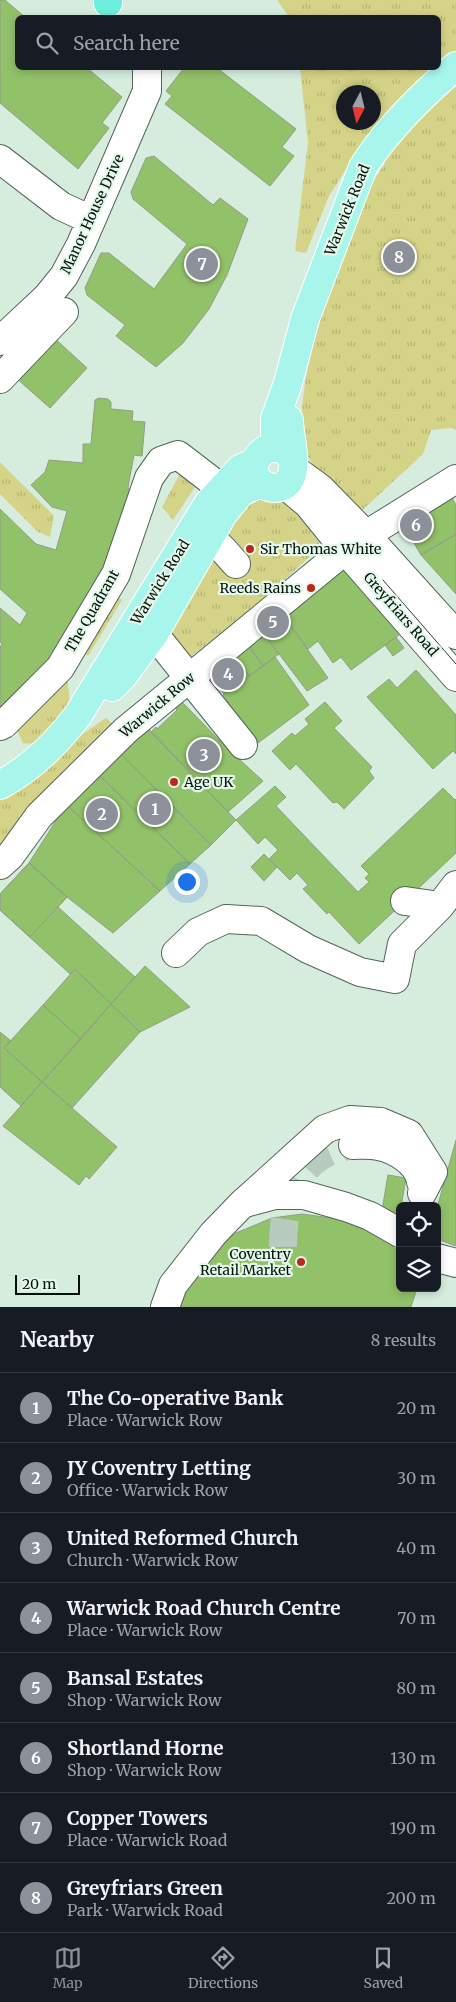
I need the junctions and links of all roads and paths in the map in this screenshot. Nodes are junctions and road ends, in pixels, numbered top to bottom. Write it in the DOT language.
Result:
graph roads {
  1 [pos="456,66"];
  2 [pos="147,70"];
  3 [pos="0,159"];
  4 [pos="91,220"];
  5 [pos="64,312"];
  6 [pos="0,340"];
  7 [pos="0,379"];
  8 [pos="277,467"];
  9 [pos="456,480"];
  10 [pos="221,488"];
  11 [pos="210,538"];
  12 [pos="356,543"];
  13 [pos="236,564"];
  14 [pos="154,634"];
  15 [pos="456,635"];
  16 [pos="454,672"];
  17 [pos="188,677"];
  18 [pos="78,716"];
  19 [pos="0,726"];
  20 [pos="243,746"];
  21 [pos="0,785"];
  22 [pos="0,865"];
  23 [pos="456,885"];
  24 [pos="405,901"];
  25 [pos="440,906"];
  26 [pos="176,953"];
  27 [pos="353,1145"];
  28 [pos="421,1199"];
  29 [pos="242,1204"];
  30 [pos="396,1231"];
  31 [pos="441,1259"];
  32 [pos="456,1263"];
  33 [pos="165,1307"];
  1 -- 8 [label="main road, Warwick Road"];
  2 -- 4 [label="street, Manor House Drive"];
  3 -- 4 [label="street"];
  4 -- 6 [label="street, Manor House Drive"];
  5 -- 7 [label="street"];
  8 -- 10 [label="main road, Warwick Road"];
  8 -- 11 [label="main road, Warwick Road"];
  8 -- 12 [label="street, Greyfriars Road"];
  9 -- 12 [label="street, Warwick Row"];
  10 -- 18 [label="main road, Warwick Road"];
  10 -- 19 [label="street, The Quadrant"];
  11 -- 13 [label="street"];
  11 -- 14 [label="main road, Warwick Road"];
  12 -- 15 [label="street, Greyfriars Road"];
  12 -- 16 [label="street, Greyfriars Road"];
  12 -- 17 [label="street, Warwick Row"];
  14 -- 17 [label="street"];
  14 -- 18 [label="main road, Warwick Road"];
  17 -- 20 [label="street"];
  17 -- 22 [label="street, Warwick Row"];
  18 -- 21 [label="main road, Warwick Road"];
  23 -- 25 [label="street"];
  24 -- 25 [label="street"];
  25 -- 26 [label="street"];
  27 -- 28 [label="street"];
  28 -- 29 [label="street"];
  29 -- 30 [label="street"];
  29 -- 33 [label="street"];
  31 -- 32 [label="street"];
}
